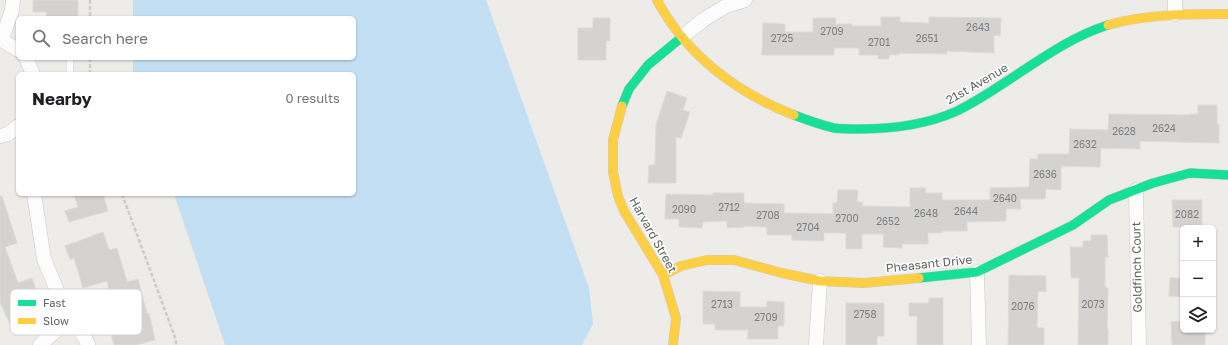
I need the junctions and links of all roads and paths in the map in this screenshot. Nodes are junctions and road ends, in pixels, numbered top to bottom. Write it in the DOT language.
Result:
graph roads {
  1 [pos="13,0"];
  2 [pos="90,0"];
  3 [pos="657,0"];
  4 [pos="745,0"];
  5 [pos="1175,0"];
  6 [pos="1175,14"];
  7 [pos="1228,14"];
  8 [pos="90,16"];
  9 [pos="682,37"];
  10 [pos="1,39"];
  11 [pos="16,49"];
  12 [pos="27,60"];
  13 [pos="70,60"];
  14 [pos="90,60"];
  15 [pos="32,72"];
  16 [pos="70,72"];
  17 [pos="90,72"];
  18 [pos="16,132"];
  19 [pos="0,136"];
  20 [pos="1228,175"];
  21 [pos="1136,190"];
  22 [pos="34,196"];
  23 [pos="123,196"];
  24 [pos="977,272"];
  25 [pos="663,274"];
  26 [pos="820,281"];
  27 [pos="56,289"];
  28 [pos="51,335"];
  29 [pos="83,335"];
  30 [pos="40,345"];
  31 [pos="88,345"];
  32 [pos="176,345"];
  33 [pos="673,345"];
  34 [pos="816,345"];
  35 [pos="979,345"];
  36 [pos="1139,345"];
  1 -- 10 [label="street"];
  2 -- 8 [label="path"];
  3 -- 9 [label="street"];
  4 -- 9 [label="street"];
  5 -- 6 [label="street"];
  6 -- 7 [label="street, 21st Avenue"];
  6 -- 9 [label="street, 21st Avenue"];
  9 -- 25 [label="street, Harvard Street"];
  10 -- 11 [label="street"];
  12 -- 15 [label="street"];
  13 -- 16 [label="lane"];
  14 -- 17 [label="path"];
  18 -- 19 [label="street"];
  20 -- 21 [label="street, Pheasant Drive"];
  21 -- 24 [label="street, Pheasant Drive"];
  21 -- 36 [label="street, Goldfinch Court"];
  22 -- 27 [label="street"];
  23 -- 32 [label="path"];
  24 -- 26 [label="street, Pheasant Drive"];
  24 -- 35 [label="street"];
  25 -- 26 [label="street, Pheasant Drive"];
  25 -- 33 [label="street, Harvard Street"];
  26 -- 34 [label="street"];
  28 -- 30 [label="street"];
  29 -- 31 [label="street"];
}
